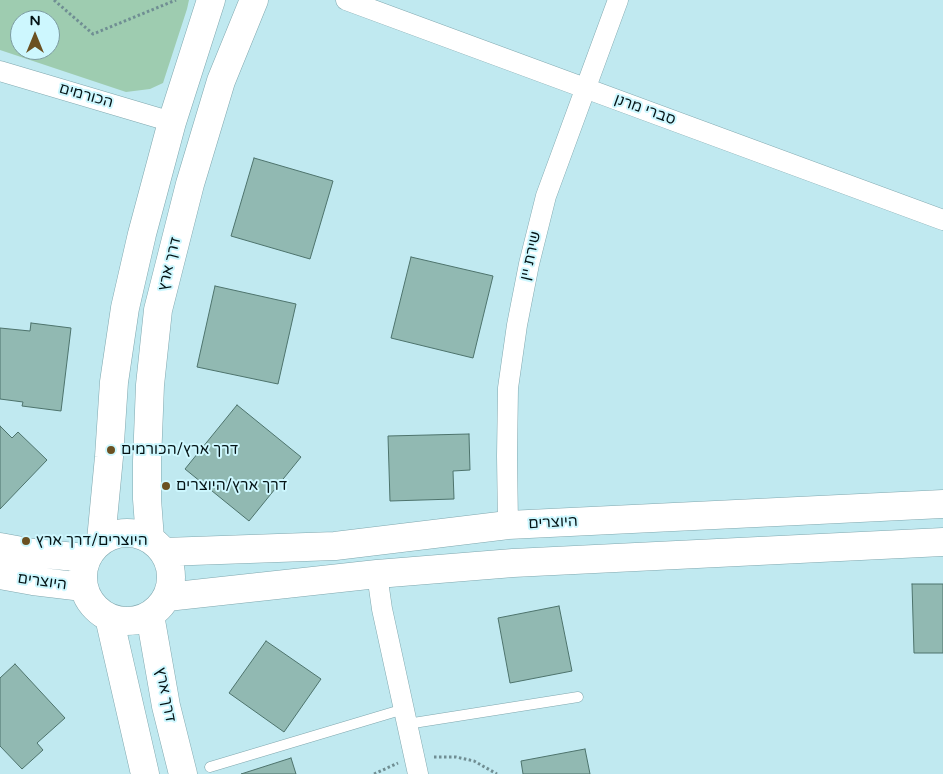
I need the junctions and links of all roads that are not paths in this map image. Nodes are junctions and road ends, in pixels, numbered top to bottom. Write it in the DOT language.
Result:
graph roads {
  1 [pos="210,0"];
  2 [pos="242,0"];
  3 [pos="254,0"];
  4 [pos="346,0"];
  5 [pos="618,0"];
  6 [pos="0,71"];
  7 [pos="586,88"];
  8 [pos="172,122"];
  9 [pos="943,220"];
  10 [pos="943,504"];
  11 [pos="508,525"];
  12 [pos="943,542"];
  13 [pos="157,546"];
  14 [pos="0,547"];
  15 [pos="94,549"];
  16 [pos="377,574"];
  17 [pos="0,575"];
  18 [pos="83,587"];
  19 [pos="158,606"];
  20 [pos="109,618"];
  21 [pos="578,696"];
  22 [pos="405,716"];
  23 [pos="416,766"];
  24 [pos="210,767"];
  25 [pos="145,774"];
  26 [pos="183,774"];
  1 -- 8 [label="street"];
  2 -- 3 [label="street"];
  3 -- 13 [label="street, דרך ארץ"];
  4 -- 7 [label="street, סברי מרנן"];
  5 -- 7 [label="street, שירת יין"];
  6 -- 8 [label="street, הכורמים"];
  7 -- 9 [label="street, סברי מרנן"];
  7 -- 11 [label="street, שירת יין"];
  8 -- 15 [label="street"];
  10 -- 11 [label="street, היוצרים"];
  11 -- 13 [label="street, היוצרים"];
  12 -- 16 [label="street"];
  13 -- 15 [label="street"];
  13 -- 19 [label="street"];
  14 -- 15 [label="street, היוצרים"];
  15 -- 18 [label="street"];
  16 -- 19 [label="street"];
  16 -- 22 [label="street"];
  17 -- 18 [label="street, היוצרים"];
  18 -- 20 [label="street"];
  19 -- 20 [label="street"];
  19 -- 26 [label="street, דרך ארץ"];
  20 -- 25 [label="street"];
  21 -- 22 [label="lane"];
  22 -- 23 [label="street"];
  22 -- 24 [label="lane"];
}
